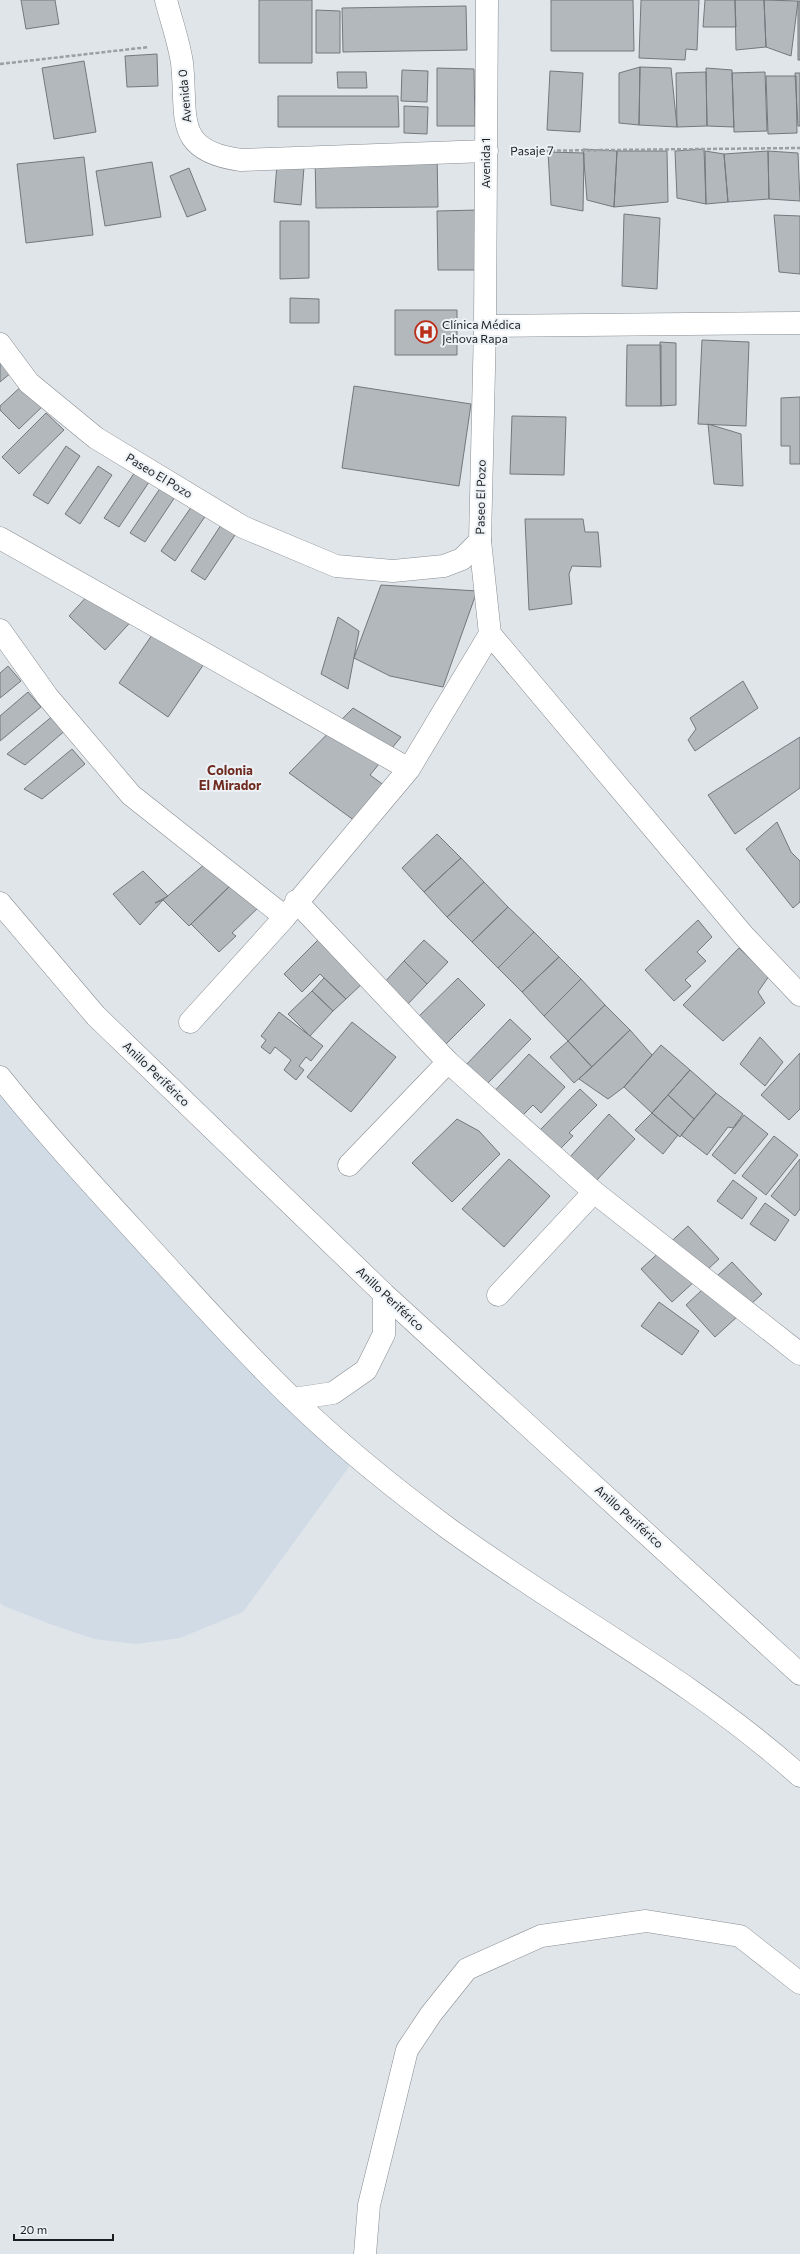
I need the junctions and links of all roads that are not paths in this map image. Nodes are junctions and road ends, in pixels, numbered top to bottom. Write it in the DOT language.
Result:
graph roads {
  1 [pos="166,0"];
  2 [pos="487,0"];
  3 [pos="486,151"];
  4 [pos="800,323"];
  5 [pos="485,326"];
  6 [pos="0,344"];
  7 [pos="0,538"];
  8 [pos="480,541"];
  9 [pos="0,630"];
  10 [pos="490,634"];
  11 [pos="409,769"];
  12 [pos="0,903"];
  13 [pos="291,909"];
  14 [pos="800,995"];
  15 [pos="190,1022"];
  16 [pos="448,1062"];
  17 [pos="0,1077"];
  18 [pos="348,1166"];
  19 [pos="594,1192"];
  20 [pos="384,1294"];
  21 [pos="498,1296"];
  22 [pos="800,1354"];
  23 [pos="293,1399"];
  24 [pos="800,1674"];
  25 [pos="800,1776"];
  26 [pos="800,1983"];
  27 [pos="366,2254"];
  1 -- 3 [label="main road, Avenida 0"];
  2 -- 3 [label="main road, Avenida 1"];
  3 -- 5 [label="main road, Avenida 1"];
  4 -- 5 [label="main road"];
  5 -- 8 [label="main road, Paseo El Pozo"];
  6 -- 8 [label="main road, Paseo El Pozo"];
  7 -- 11 [label="main road"];
  8 -- 10 [label="main road"];
  9 -- 13 [label="main road"];
  10 -- 11 [label="main road"];
  10 -- 14 [label="main road"];
  11 -- 13 [label="main road"];
  12 -- 20 [label="main road, Anillo Periférico"];
  13 -- 15 [label="main road"];
  13 -- 16 [label="main road"];
  16 -- 18 [label="main road"];
  16 -- 19 [label="main road"];
  17 -- 23 [label="main road"];
  19 -- 21 [label="main road"];
  19 -- 22 [label="main road"];
  20 -- 23 [label="main road"];
  20 -- 24 [label="main road, Anillo Periférico"];
  23 -- 25 [label="main road"];
  26 -- 27 [label="main road"];
}
